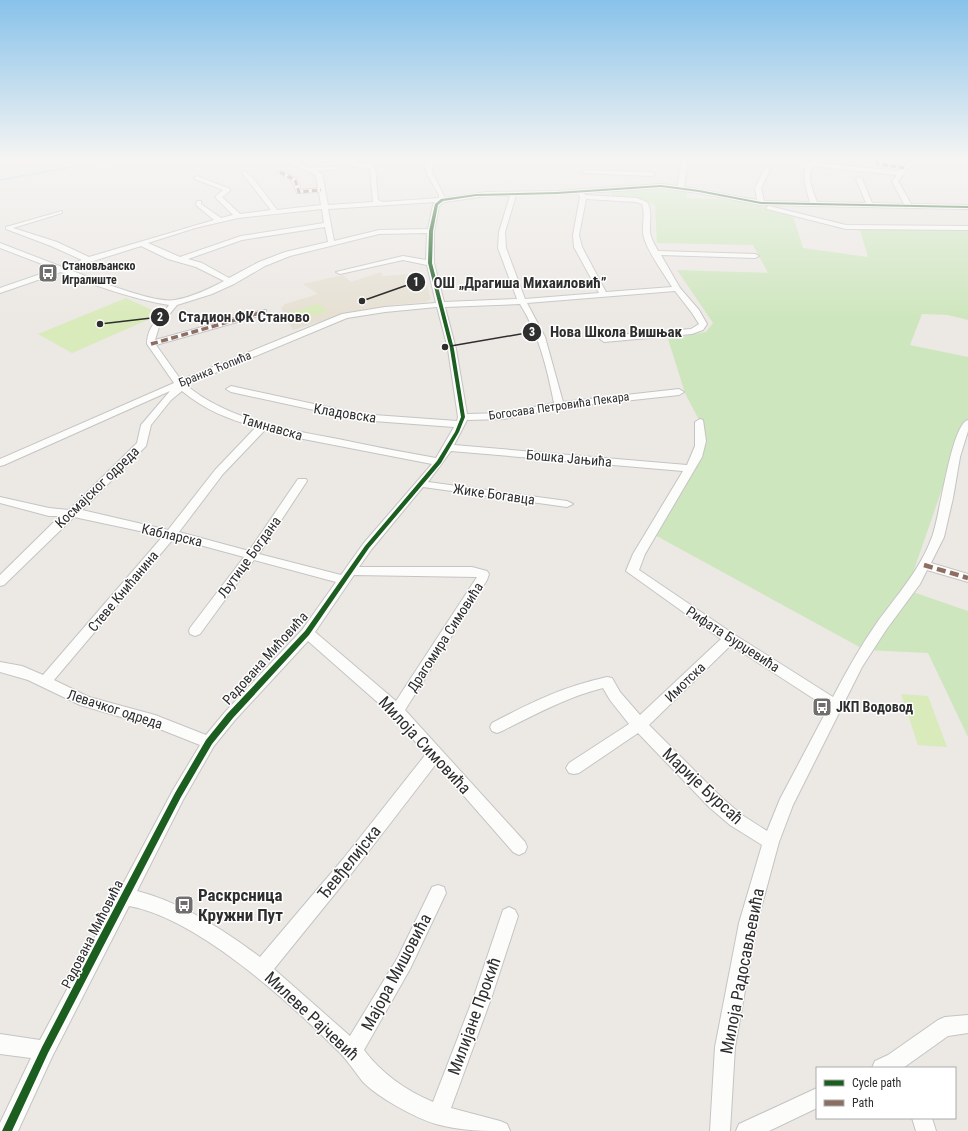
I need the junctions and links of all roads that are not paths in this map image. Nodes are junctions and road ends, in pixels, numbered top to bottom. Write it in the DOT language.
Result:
graph roads {
  1 [pos="60,212"];
  2 [pos="208,212"];
  3 [pos="234,212"];
  4 [pos="269,212"];
  5 [pos="325,212"];
  6 [pos="434,212"];
  7 [pos="508,212"];
  8 [pos="579,212"];
  9 [pos="648,212"];
  10 [pos="781,212"];
  11 [pos="238,216"];
  12 [pos="218,220"];
  13 [pos="328,224"];
  14 [pos="968,228"];
  15 [pos="430,231"];
  16 [pos="332,242"];
  17 [pos="141,243"];
  18 [pos="0,245"];
  19 [pos="657,254"];
  20 [pos="755,256"];
  21 [pos="182,259"];
  22 [pos="88,260"];
  23 [pos="430,263"];
  24 [pos="59,270"];
  25 [pos="340,272"];
  26 [pos="0,280"];
  27 [pos="231,282"];
  28 [pos="19,284"];
  29 [pos="677,289"];
  30 [pos="0,291"];
  31 [pos="603,294"];
  32 [pos="522,301"];
  33 [pos="174,303"];
  34 [pos="439,306"];
  35 [pos="263,312"];
  36 [pos="604,339"];
  37 [pos="151,344"];
  38 [pos="181,385"];
  39 [pos="231,389"];
  40 [pos="679,392"];
  41 [pos="559,404"];
  42 [pos="461,421"];
  43 [pos="700,422"];
  44 [pos="968,423"];
  45 [pos="262,427"];
  46 [pos="449,448"];
  47 [pos="439,462"];
  48 [pos="0,463"];
  49 [pos="690,468"];
  50 [pos="302,481"];
  51 [pos="422,484"];
  52 [pos="0,500"];
  53 [pos="567,504"];
  54 [pos="72,514"];
  55 [pos="171,534"];
  56 [pos="252,556"];
  57 [pos="924,565"];
  58 [pos="346,576"];
  59 [pos="968,578"];
  60 [pos="0,582"];
  61 [pos="195,631"];
  62 [pos="306,633"];
  63 [pos="730,638"];
  64 [pos="0,668"];
  65 [pos="45,682"];
  66 [pos="836,706"];
  67 [pos="397,710"];
  68 [pos="639,726"];
  69 [pos="498,727"];
  70 [pos="210,742"];
  71 [pos="435,754"];
  72 [pos="574,768"];
  73 [pos="771,842"];
  74 [pos="519,847"];
  75 [pos="438,893"];
  76 [pos="125,897"];
  77 [pos="509,916"];
  78 [pos="262,969"];
  79 [pos="968,1024"];
  80 [pos="0,1044"];
  81 [pos="45,1050"];
  82 [pos="352,1051"];
  83 [pos="892,1066"];
  84 [pos="816,1098"];
  85 [pos="438,1115"];
  86 [pos="922,1119"];
  87 [pos="7,1131"];
  88 [pos="500,1131"];
  89 [pos="720,1131"];
  90 [pos="746,1131"];
  91 [pos="926,1131"];
  1 -- 22 [label="street"];
  2 -- 12 [label="street"];
  3 -- 11 [label="street"];
  4 -- 11 [label="street"];
  5 -- 13 [label="street"];
  6 -- 15 [label="street"];
  7 -- 32 [label="street"];
  8 -- 31 [label="street"];
  9 -- 19 [label="street"];
  10 -- 14 [label="street"];
  11 -- 12 [label="street"];
  12 -- 17 [label="street"];
  13 -- 16 [label="street"];
  13 -- 21 [label="street"];
  15 -- 16 [label="street"];
  15 -- 23 [label="street"];
  16 -- 27 [label="street"];
  17 -- 21 [label="street"];
  17 -- 22 [label="street"];
  18 -- 24 [label="street"];
  19 -- 20 [label="street"];
  19 -- 29 [label="street"];
  21 -- 27 [label="street"];
  22 -- 24 [label="street"];
  23 -- 25 [label="street"];
  23 -- 34 [label="street"];
  24 -- 28 [label="street"];
  24 -- 33 [label="street"];
  26 -- 28 [label="street"];
  27 -- 33 [label="street"];
  28 -- 30 [label="street"];
  29 -- 31 [label="street, Бранка Ћопића"];
  29 -- 36 [label="street"];
  31 -- 32 [label="street, Бранка Ћопића"];
  32 -- 34 [label="street, Бранка Ћопића"];
  32 -- 41 [label="street"];
  33 -- 37 [label="street"];
  34 -- 38 [label="street, Бранка Ћопића"];
  34 -- 42 [label="street"];
  35 -- 37 [label="street"];
  37 -- 38 [label="street, Тамнавска"];
  38 -- 45 [label="street, Тамнавска"];
  38 -- 48 [label="street, Бранка Ћопића"];
  38 -- 54 [label="street, Космајског одреда"];
  39 -- 42 [label="street, Кладовска"];
  40 -- 41 [label="street, Богосава Петровића Пекара"];
  41 -- 42 [label="street, Богосава Петровића Пекара"];
  42 -- 46 [label="street, Радована Мићовића"];
  43 -- 49 [label="street"];
  44 -- 57 [label="street, Милоја Радосављевића"];
  45 -- 47 [label="street, Тамнавска"];
  45 -- 55 [label="street, Стеве Книћанина"];
  46 -- 47 [label="street, Радована Мићовића"];
  46 -- 49 [label="street, Бошка Јањића"];
  47 -- 51 [label="street, Радована Мићовића"];
  49 -- 63 [label="street, Рифата Бурџевића"];
  50 -- 56 [label="street, Љутице Богдана"];
  51 -- 53 [label="street, Жике Богавца"];
  51 -- 58 [label="street, Радована Мићовића"];
  52 -- 54 [label="street, Кабларска"];
  54 -- 55 [label="street, Кабларска"];
  54 -- 60 [label="street, Космајског одреда"];
  55 -- 56 [label="street, Кабларска"];
  55 -- 65 [label="street, Стеве Книћанина"];
  56 -- 58 [label="street, Кабларска"];
  56 -- 61 [label="street, Љутице Богдана"];
  57 -- 59 [label="street"];
  57 -- 66 [label="street, Милоја Радосављевића"];
  58 -- 62 [label="street, Радована Мићовића"];
  58 -- 67 [label="street, Драгомира Симовића"];
  62 -- 67 [label="street, Милоја Симовића"];
  62 -- 70 [label="street, Радована Мићовића"];
  63 -- 66 [label="street, Рифата Бурџевића"];
  63 -- 68 [label="street, Имотска"];
  64 -- 65 [label="street, Левачког одреда"];
  65 -- 70 [label="street, Левачког одреда"];
  66 -- 73 [label="street, Милоја Радосављевића"];
  67 -- 71 [label="street, Милоја Симовића"];
  68 -- 69 [label="street, Марије Бурсаћ"];
  68 -- 72 [label="street"];
  68 -- 73 [label="street, Марије Бурсаћ"];
  70 -- 76 [label="street, Радована Мићовића"];
  71 -- 74 [label="street, Милоја Симовића"];
  71 -- 78 [label="street, Ђевђелијска"];
  73 -- 89 [label="street, Милоја Радосављевића"];
  75 -- 82 [label="street, Мајора Мишовића"];
  76 -- 78 [label="street, Милеве Рајчевић"];
  76 -- 81 [label="street, Радована Мићовића"];
  77 -- 85 [label="street, Милијане Прокић"];
  78 -- 82 [label="street, Милеве Рајчевић"];
  79 -- 83 [label="street"];
  80 -- 81 [label="street"];
  81 -- 87 [label="street, Радована Мићовића"];
  82 -- 85 [label="street, Милеве Рајчевић"];
  84 -- 90 [label="street"];
  85 -- 88 [label="street, Милеве Рајчевић"];
  86 -- 91 [label="street"];
}
